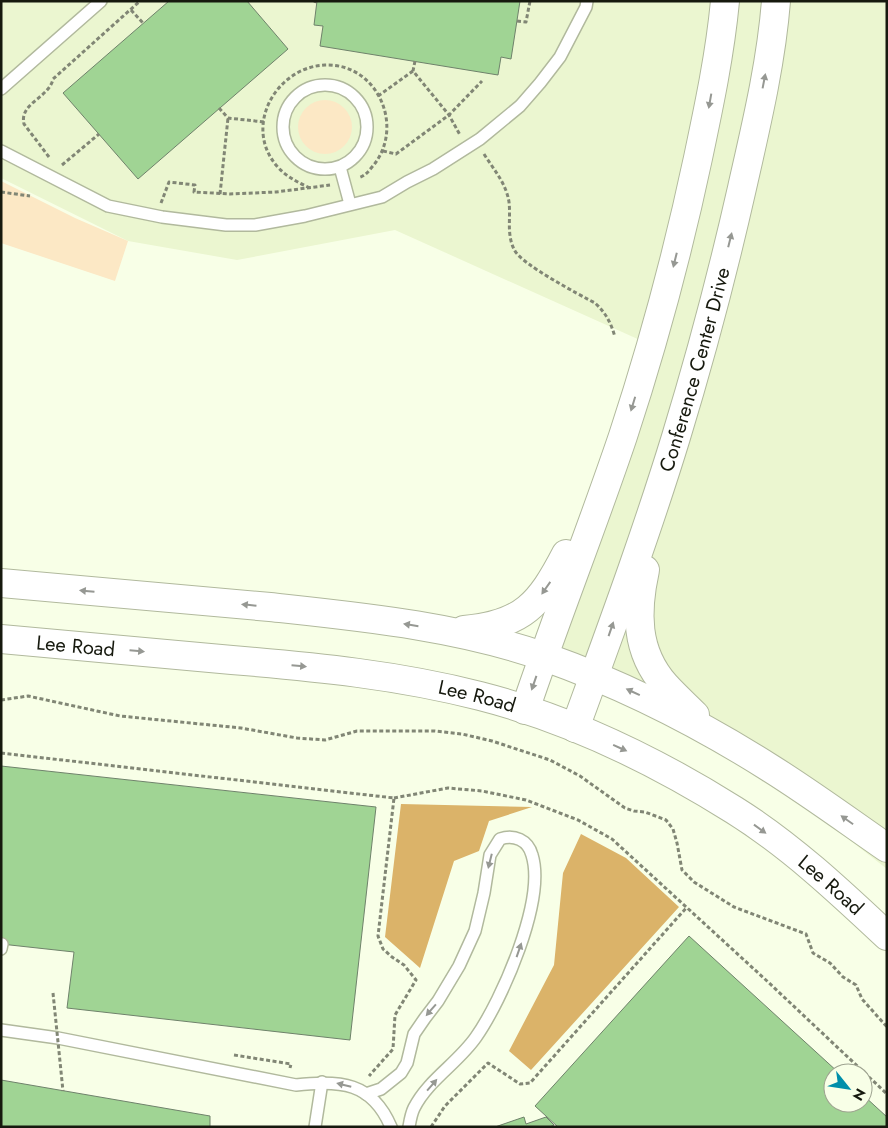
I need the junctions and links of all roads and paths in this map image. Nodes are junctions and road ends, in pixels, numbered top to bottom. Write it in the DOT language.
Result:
graph roads {
  1 [pos="102,1"];
  2 [pos="140,1"];
  3 [pos="530,1"];
  4 [pos="587,1"];
  5 [pos="725,1"];
  6 [pos="776,1"];
  7 [pos="131,10"];
  8 [pos="517,21"];
  9 [pos="143,23"];
  10 [pos="415,61"];
  11 [pos="413,71"];
  12 [pos="482,81"];
  13 [pos="1,89"];
  14 [pos="378,96"];
  15 [pos="219,108"];
  16 [pos="449,115"];
  17 [pos="228,118"];
  18 [pos="264,122"];
  19 [pos="99,134"];
  20 [pos="1,151"];
  21 [pos="383,151"];
  22 [pos="379,160"];
  23 [pos="62,166"];
  24 [pos="68,168"];
  25 [pos="340,168"];
  26 [pos="494,171"];
  27 [pos="1,192"];
  28 [pos="220,194"];
  29 [pos="30,196"];
  30 [pos="153,201"];
  31 [pos="350,204"];
  32 [pos="615,337"];
  33 [pos="623,435"];
  34 [pos="667,465"];
  35 [pos="1,583"];
  36 [pos="445,632"];
  37 [pos="1,639"];
  38 [pos="543,656"];
  39 [pos="594,675"];
  40 [pos="1,700"];
  41 [pos="525,710"];
  42 [pos="575,728"];
  43 [pos="720,738"];
  44 [pos="1,753"];
  45 [pos="394,798"];
  46 [pos="887,848"];
  47 [pos="687,907"];
  48 [pos="887,936"];
  49 [pos="53,993"];
  50 [pos="887,1027"];
  51 [pos="1,1030"];
  52 [pos="363,1077"];
  53 [pos="322,1082"];
  54 [pos="63,1091"];
  55 [pos="366,1094"];
  56 [pos="887,1094"];
  57 [pos="316,1127"];
  58 [pos="391,1127"];
  59 [pos="409,1127"];
  60 [pos="431,1127"];
  1 -- 13 [label="lane"];
  2 -- 7 [label="path"];
  3 -- 8 [label="path"];
  4 -- 31 [label="lane"];
  5 -- 33 [label="street, one-way"];
  34 -- 6 [label="street, Conference Center Drive, one-way"];
  7 -- 9 [label="path"];
  7 -- 23 [label="path"];
  10 -- 11 [label="path"];
  11 -- 14 [label="path"];
  11 -- 16 [label="path"];
  12 -- 16 [label="path"];
  14 -- 18 [label="path"];
  14 -- 21 [label="path"];
  15 -- 17 [label="path"];
  16 -- 21 [label="path"];
  17 -- 18 [label="path"];
  17 -- 28 [label="path"];
  18 -- 28 [label="path"];
  19 -- 23 [label="path"];
  20 -- 31 [label="lane"];
  21 -- 22 [label="path"];
  23 -- 24 [label="path"];
  25 -- 25 [label="lane"];
  25 -- 31 [label="lane"];
  26 -- 32 [label="path"];
  27 -- 29 [label="path"];
  28 -- 30 [label="path"];
  33 -- 36 [label="street, one-way"];
  33 -- 38 [label="street"];
  39 -- 34 [label="street, Conference Center Drive, one-way"];
  34 -- 43 [label="street"];
  36 -- 35 [label="street, one-way"];
  36 -- 38 [label="street"];
  37 -- 41 [label="street, Lee Road, one-way"];
  38 -- 39 [label="street"];
  38 -- 41 [label="street, one-way"];
  39 -- 42 [label="street, Conference Center Drive"];
  43 -- 39 [label="street, one-way"];
  40 -- 50 [label="path"];
  41 -- 42 [label="street, Lee Road"];
  42 -- 48 [label="street, Lee Road, one-way"];
  46 -- 43 [label="street, one-way"];
  44 -- 45 [label="path"];
  45 -- 47 [label="path"];
  45 -- 52 [label="path"];
  47 -- 56 [label="path"];
  47 -- 60 [label="path"];
  49 -- 54 [label="path, bridge"];
  51 -- 53 [label="lane"];
  55 -- 53 [label="lane, one-way"];
  53 -- 57 [label="lane"];
  55 -- 58 [label="lane"];
  59 -- 55 [label="lane, one-way"];
}
